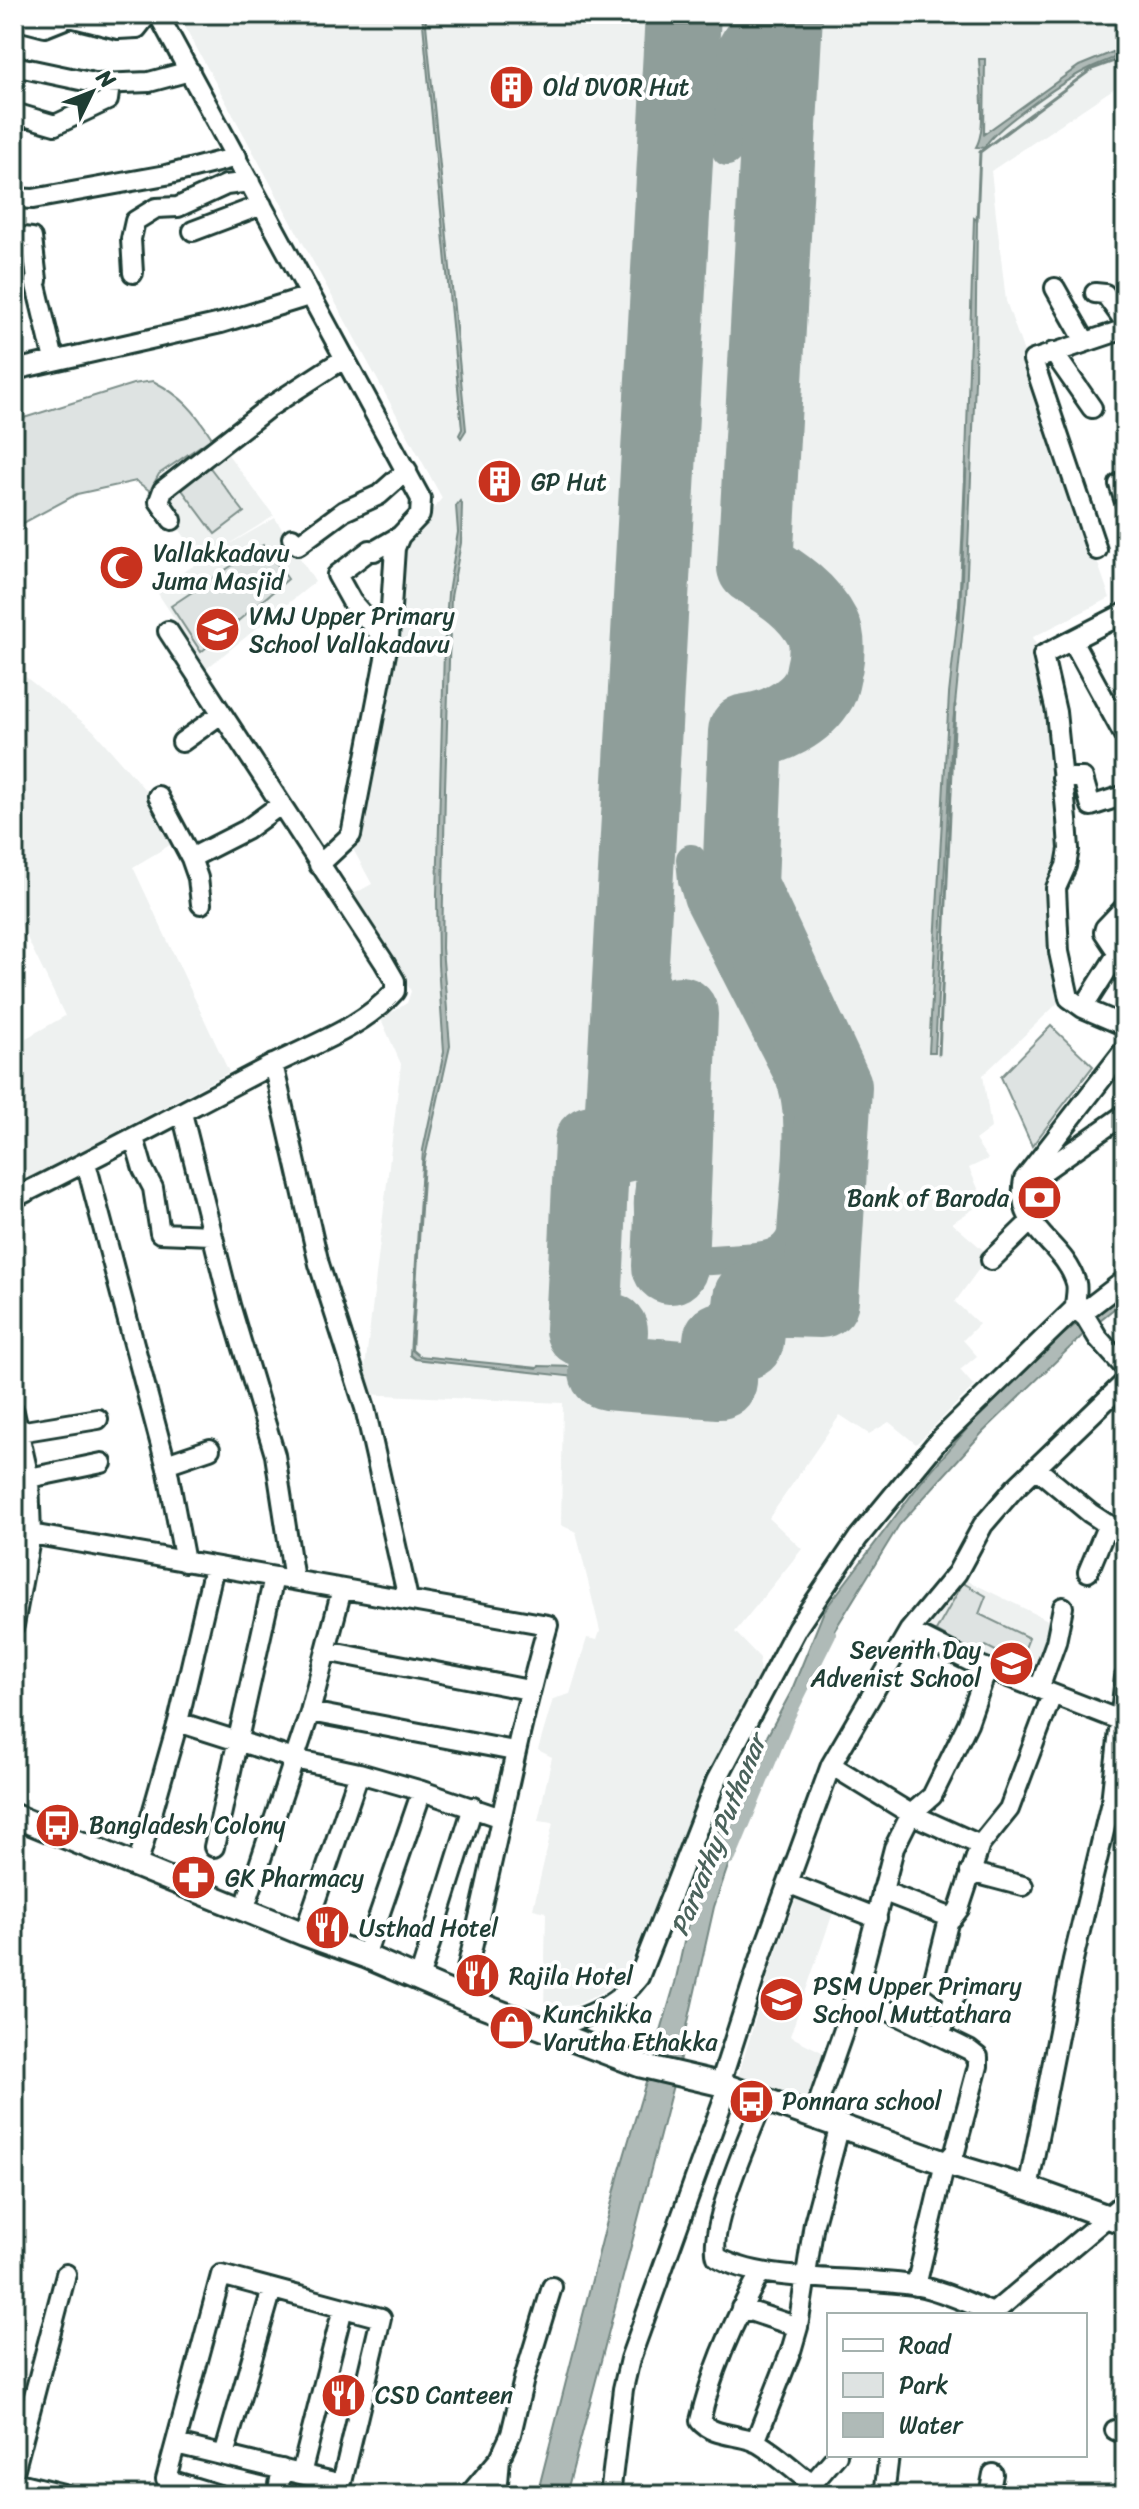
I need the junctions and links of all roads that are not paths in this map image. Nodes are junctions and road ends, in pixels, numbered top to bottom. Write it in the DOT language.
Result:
graph roads {
  1 [pos="148,14"];
  2 [pos="158,14"];
  3 [pos="14,19"];
  4 [pos="14,66"];
  5 [pos="190,71"];
  6 [pos="110,84"];
  7 [pos="14,127"];
  8 [pos="237,157"];
  9 [pos="250,182"];
  10 [pos="14,198"];
  11 [pos="262,205"];
  12 [pos="193,231"];
  13 [pos="14,236"];
  14 [pos="133,273"];
  15 [pos="1055,288"];
  16 [pos="1095,293"];
  17 [pos="309,296"];
  18 [pos="1125,322"];
  19 [pos="1125,329"];
  20 [pos="1085,341"];
  21 [pos="1053,352"];
  22 [pos="345,358"];
  23 [pos="54,360"];
  24 [pos="14,370"];
  25 [pos="1092,408"];
  26 [pos="407,470"];
  27 [pos="172,520"];
  28 [pos="400,536"];
  29 [pos="292,538"];
  30 [pos="1097,550"];
  31 [pos="1125,613"];
  32 [pos="168,631"];
  33 [pos="1072,640"];
  34 [pos="388,643"];
  35 [pos="221,714"];
  36 [pos="1125,737"];
  37 [pos="182,742"];
  38 [pos="1062,778"];
  39 [pos="1125,795"];
  40 [pos="158,796"];
  41 [pos="280,805"];
  42 [pos="191,858"];
  43 [pos="319,865"];
  44 [pos="201,904"];
  45 [pos="1125,907"];
  46 [pos="1083,1008"];
  47 [pos="1125,1026"];
  48 [pos="1125,1049"];
  49 [pos="273,1064"];
  50 [pos="182,1113"];
  51 [pos="1125,1114"];
  52 [pos="134,1138"];
  53 [pos="86,1163"];
  54 [pos="1024,1179"];
  55 [pos="14,1198"];
  56 [pos="1031,1221"];
  57 [pos="212,1235"];
  58 [pos="991,1260"];
  59 [pos="1125,1280"];
  60 [pos="1075,1308"];
  61 [pos="1125,1368"];
  62 [pos="1125,1382"];
  63 [pos="14,1412"];
  64 [pos="98,1419"];
  65 [pos="19,1432"];
  66 [pos="210,1449"];
  67 [pos="102,1463"];
  68 [pos="166,1464"];
  69 [pos="1037,1469"];
  70 [pos="29,1478"];
  71 [pos="1108,1524"];
  72 [pos="31,1534"];
  73 [pos="1125,1536"];
  74 [pos="185,1562"];
  75 [pos="214,1567"];
  76 [pos="1088,1572"];
  77 [pos="274,1577"];
  78 [pos="294,1580"];
  79 [pos="342,1589"];
  80 [pos="17,1594"];
  81 [pos="408,1599"];
  82 [pos="1063,1607"];
  83 [pos="14,1625"];
  84 [pos="909,1631"];
  85 [pos="326,1651"];
  86 [pos="987,1669"];
  87 [pos="1125,1677"];
  88 [pos="529,1690"];
  89 [pos="1046,1692"];
  90 [pos="310,1712"];
  91 [pos="1122,1721"];
  92 [pos="178,1722"];
  93 [pos="237,1739"];
  94 [pos="514,1751"];
  95 [pos="294,1759"];
  96 [pos="831,1765"];
  97 [pos="1120,1769"];
  98 [pos="359,1773"];
  99 [pos="422,1791"];
  100 [pos="473,1807"];
  101 [pos="911,1814"];
  102 [pos="14,1816"];
  103 [pos="501,1818"];
  104 [pos="980,1845"];
  105 [pos="214,1847"];
  106 [pos="137,1866"];
  107 [pos="970,1872"];
  108 [pos="790,1884"];
  109 [pos="1023,1886"];
  110 [pos="882,1891"];
  111 [pos="244,1910"];
  112 [pos="877,1918"];
  113 [pos="949,1919"];
  114 [pos="304,1934"];
  115 [pos="365,1956"];
  116 [pos="419,1979"];
  117 [pos="856,1995"];
  118 [pos="460,1997"];
  119 [pos="552,2030"];
  120 [pos="940,2036"];
  121 [pos="724,2085"];
  122 [pos="764,2100"];
  123 [pos="813,2118"];
  124 [pos="840,2125"];
  125 [pos="945,2163"];
  126 [pos="1028,2188"];
  127 [pos="1125,2202"];
  128 [pos="1115,2220"];
  129 [pos="761,2272"];
  130 [pos="66,2274"];
  131 [pos="806,2276"];
  132 [pos="916,2286"];
  133 [pos="552,2287"];
  134 [pos="272,2289"];
  135 [pos="343,2308"];
  136 [pos="741,2308"];
  137 [pos="990,2313"];
  138 [pos="993,2313"];
  139 [pos="798,2327"];
  140 [pos="755,2442"];
  141 [pos="176,2444"];
  142 [pos="224,2455"];
  143 [pos="835,2457"];
  144 [pos="889,2457"];
  145 [pos="500,2458"];
  146 [pos="292,2471"];
  147 [pos="14,2472"];
  148 [pos="993,2474"];
  149 [pos="24,2488"];
  150 [pos="340,2489"];
  151 [pos="810,2490"];
  152 [pos="67,2495"];
  153 [pos="219,2495"];
  154 [pos="277,2495"];
  155 [pos="469,2495"];
  156 [pos="497,2495"];
  157 [pos="610,2495"];
  158 [pos="884,2495"];
  159 [pos="989,2495"];
  1 -- 3 [label="street"];
  2 -- 5 [label="street"];
  4 -- 6 [label="street"];
  5 -- 6 [label="street"];
  5 -- 8 [label="street"];
  6 -- 7 [label="street"];
  8 -- 9 [label="street"];
  8 -- 10 [label="street"];
  9 -- 11 [label="street"];
  9 -- 14 [label="street"];
  11 -- 12 [label="street"];
  11 -- 17 [label="street"];
  13 -- 23 [label="street"];
  15 -- 20 [label="street"];
  16 -- 18 [label="street"];
  17 -- 22 [label="street"];
  17 -- 23 [label="street"];
  19 -- 20 [label="street"];
  20 -- 21 [label="street"];
  21 -- 25 [label="street"];
  21 -- 30 [label="street"];
  22 -- 26 [label="street"];
  22 -- 27 [label="street"];
  23 -- 24 [label="street"];
  26 -- 28 [label="street"];
  26 -- 29 [label="street"];
  28 -- 34 [label="street"];
  28 -- 34 [label="street"];
  31 -- 33 [label="street"];
  32 -- 35 [label="street"];
  33 -- 36 [label="street"];
  33 -- 38 [label="street"];
  34 -- 43 [label="street"];
  35 -- 37 [label="street"];
  35 -- 41 [label="street"];
  38 -- 39 [label="street"];
  38 -- 46 [label="street"];
  40 -- 42 [label="street"];
  41 -- 42 [label="street"];
  41 -- 43 [label="street"];
  42 -- 44 [label="street"];
  43 -- 49 [label="street"];
  45 -- 46 [label="street"];
  46 -- 47 [label="street"];
  48 -- 54 [label="street"];
  49 -- 50 [label="street"];
  49 -- 81 [label="street"];
  50 -- 52 [label="street"];
  50 -- 57 [label="street"];
  51 -- 54 [label="street"];
  52 -- 53 [label="street"];
  52 -- 57 [label="street"];
  53 -- 55 [label="street"];
  53 -- 68 [label="street"];
  54 -- 56 [label="street"];
  56 -- 58 [label="street"];
  56 -- 60 [label="street"];
  57 -- 78 [label="street"];
  59 -- 60 [label="street"];
  60 -- 61 [label="street"];
  60 -- 119 [label="street"];
  62 -- 69 [label="street"];
  63 -- 65 [label="street"];
  64 -- 65 [label="street"];
  65 -- 70 [label="street"];
  66 -- 68 [label="street"];
  67 -- 70 [label="street"];
  68 -- 74 [label="street"];
  69 -- 71 [label="street"];
  69 -- 84 [label="street"];
  70 -- 72 [label="street"];
  71 -- 73 [label="street"];
  71 -- 76 [label="street"];
  72 -- 74 [label="street"];
  72 -- 80 [label="street"];
  74 -- 75 [label="street"];
  75 -- 77 [label="street"];
  75 -- 92 [label="street"];
  77 -- 78 [label="street"];
  77 -- 93 [label="street"];
  78 -- 79 [label="street"];
  79 -- 81 [label="street"];
  79 -- 85 [label="street"];
  80 -- 83 [label="street"];
  81 -- 88 [label="street"];
  82 -- 89 [label="street"];
  84 -- 86 [label="street"];
  84 -- 96 [label="street"];
  85 -- 88 [label="street"];
  85 -- 90 [label="street"];
  86 -- 89 [label="street"];
  86 -- 101 [label="street"];
  87 -- 91 [label="street"];
  88 -- 94 [label="street"];
  89 -- 91 [label="street"];
  89 -- 104 [label="street"];
  90 -- 94 [label="street"];
  90 -- 95 [label="street"];
  91 -- 97 [label="street"];
  92 -- 93 [label="street"];
  92 -- 106 [label="street"];
  93 -- 95 [label="street"];
  93 -- 105 [label="street"];
  94 -- 103 [label="street"];
  95 -- 98 [label="street"];
  95 -- 111 [label="street"];
  96 -- 101 [label="street"];
  96 -- 108 [label="street"];
  97 -- 126 [label="street"];
  98 -- 99 [label="street"];
  98 -- 114 [label="street"];
  99 -- 100 [label="street"];
  99 -- 115 [label="street"];
  100 -- 103 [label="street"];
  100 -- 116 [label="street"];
  101 -- 104 [label="street"];
  101 -- 110 [label="street"];
  102 -- 106 [label="main road"];
  103 -- 118 [label="street"];
  104 -- 107 [label="street"];
  106 -- 111 [label="main road"];
  107 -- 109 [label="street"];
  107 -- 113 [label="street"];
  108 -- 112 [label="street"];
  108 -- 121 [label="street"];
  110 -- 112 [label="street"];
  110 -- 113 [label="street"];
  111 -- 114 [label="main road"];
  112 -- 117 [label="street"];
  113 -- 120 [label="street"];
  114 -- 115 [label="main road"];
  115 -- 116 [label="main road"];
  116 -- 118 [label="main road"];
  117 -- 120 [label="street"];
  117 -- 123 [label="street"];
  118 -- 119 [label="main road"];
  119 -- 121 [label="main road"];
  120 -- 125 [label="street"];
  121 -- 122 [label="main road"];
  121 -- 157 [label="street"];
  122 -- 123 [label="main road"];
  122 -- 129 [label="street"];
  123 -- 124 [label="main road"];
  124 -- 125 [label="main road"];
  124 -- 131 [label="street"];
  125 -- 126 [label="main road"];
  125 -- 132 [label="street"];
  126 -- 128 [label="main road"];
  127 -- 128 [label="street"];
  128 -- 138 [label="street"];
  129 -- 131 [label="street"];
  129 -- 136 [label="street"];
  130 -- 147 [label="street"];
  131 -- 132 [label="street"];
  131 -- 139 [label="street"];
  132 -- 137 [label="street"];
  133 -- 145 [label="street"];
  134 -- 135 [label="street"];
  134 -- 141 [label="street"];
  134 -- 142 [label="street"];
  135 -- 146 [label="street"];
  135 -- 150 [label="street"];
  136 -- 139 [label="street"];
  136 -- 140 [label="street"];
  139 -- 140 [label="street"];
  140 -- 151 [label="street"];
  141 -- 142 [label="street"];
  141 -- 153 [label="street"];
  142 -- 146 [label="street"];
  143 -- 151 [label="street"];
  144 -- 158 [label="street"];
  145 -- 155 [label="street"];
  145 -- 156 [label="street"];
  146 -- 150 [label="street"];
  146 -- 154 [label="street"];
  148 -- 159 [label="street"];
  149 -- 152 [label="street"];
}
